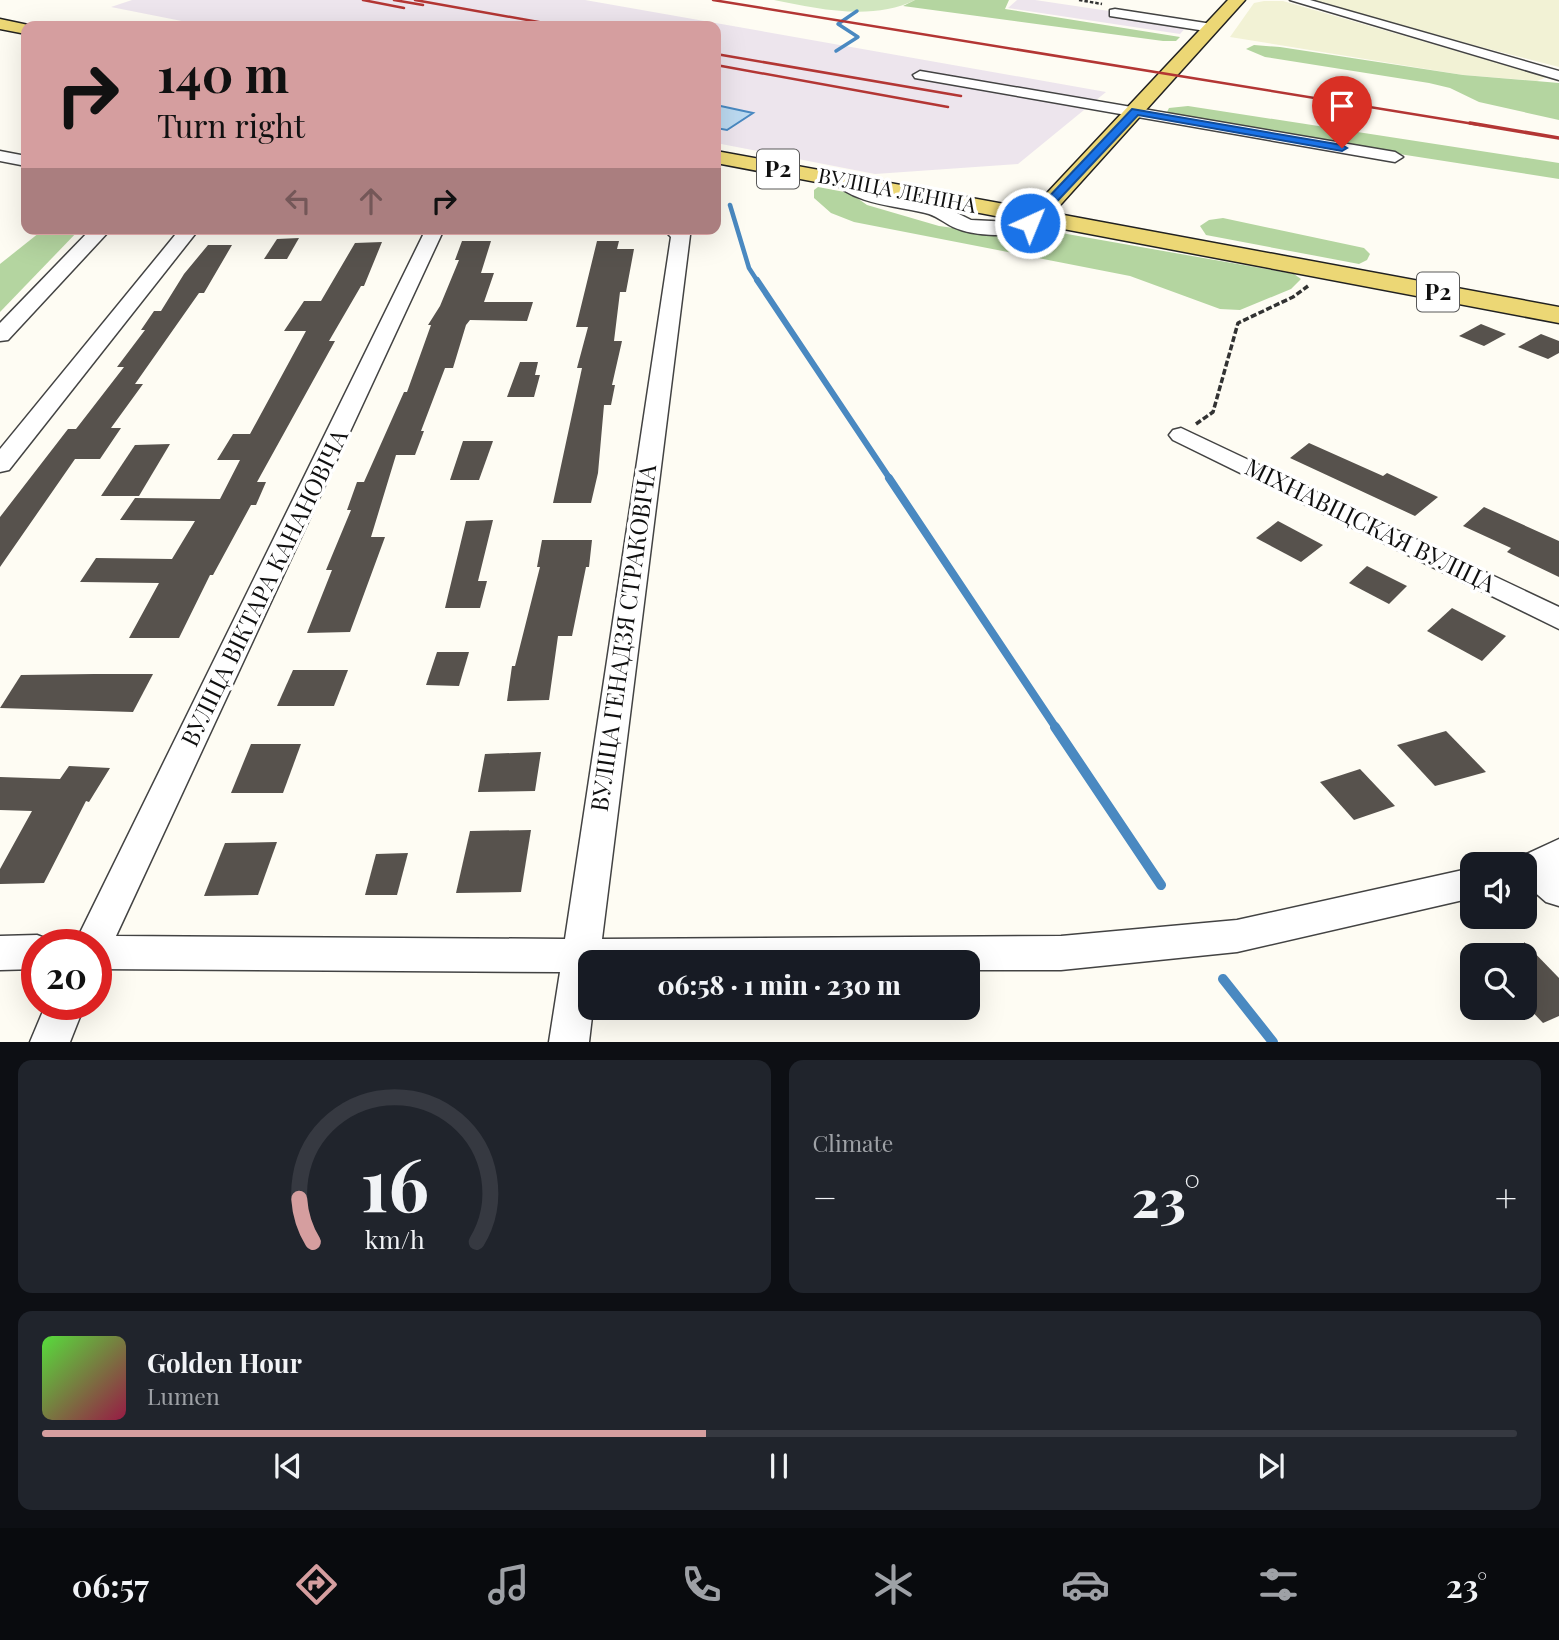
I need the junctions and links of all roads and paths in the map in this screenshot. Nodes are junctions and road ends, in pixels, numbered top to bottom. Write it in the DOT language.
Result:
graph roads {
  1 [pos="1237,0"];
  2 [pos="1296,0"];
  3 [pos="1115,13"];
  4 [pos="0,24"];
  5 [pos="1212,27"];
  6 [pos="21,28"];
  7 [pos="920,75"];
  8 [pos="1559,76"];
  9 [pos="1136,111"];
  10 [pos="0,156"];
  11 [pos="1395,157"];
  12 [pos="721,158"];
  13 [pos="21,160"];
  14 [pos="841,180"];
  15 [pos="1063,189"];
  16 [pos="960,202"];
  17 [pos="1037,217"];
  18 [pos="96,235"];
  19 [pos="185,235"];
  20 [pos="432,235"];
  21 [pos="677,235"];
  22 [pos="1316,270"];
  23 [pos="1559,315"];
  24 [pos="0,335"];
  25 [pos="1181,435"];
  26 [pos="0,464"];
  27 [pos="1559,619"];
  28 [pos="1538,863"];
  29 [pos="1460,886"];
  30 [pos="1559,891"];
  31 [pos="101,929"];
  32 [pos="581,950"];
  33 [pos="112,952"];
  34 [pos="0,953"];
  35 [pos="21,953"];
  36 [pos="980,954"];
  37 [pos="578,956"];
  38 [pos="578,971"];
  39 [pos="59,1020"];
  40 [pos="50,1041"];
  41 [pos="569,1041"];
  1 -- 5 [label="main road"];
  2 -- 8 [label="street"];
  3 -- 5 [label="street"];
  4 -- 6 [label="main road"];
  5 -- 9 [label="main road"];
  7 -- 9 [label="street"];
  9 -- 11 [label="street"];
  9 -- 15 [label="main road"];
  10 -- 13 [label="street"];
  12 -- 14 [label="main road, ВУЛІЦА ЛЕНІНА / Р2"];
  14 -- 16 [label="main road, ВУЛІЦА ЛЕНІНА / Р2"];
  14 -- 17 [label="street"];
  15 -- 16 [label="main road"];
  15 -- 17 [label="main road"];
  16 -- 17 [label="main road, ВУЛІЦА ЛЕНІНА / Р2"];
  17 -- 22 [label="main road, Р2"];
  18 -- 24 [label="street"];
  19 -- 26 [label="street"];
  20 -- 31 [label="street, ВУЛІЦА ВІКТАРА КАНАНОВІЧА"];
  21 -- 32 [label="street, ВУЛІЦА ГЕНАДЗЯ СТРАКОВІЧА"];
  22 -- 23 [label="main road, Р2"];
  22 -- 25 [label="path"];
  25 -- 27 [label="street, МІХНАВІЦСКАЯ ВУЛІЦА"];
  28 -- 30 [label="street"];
  29 -- 36 [label="street"];
  33 -- 37 [label="street"];
  34 -- 35 [label="street"];
  38 -- 41 [label="street, ВУЛІЦА ГЕНАДЗЯ СТРАКОВІЧА"];
  39 -- 40 [label="street"];
}
